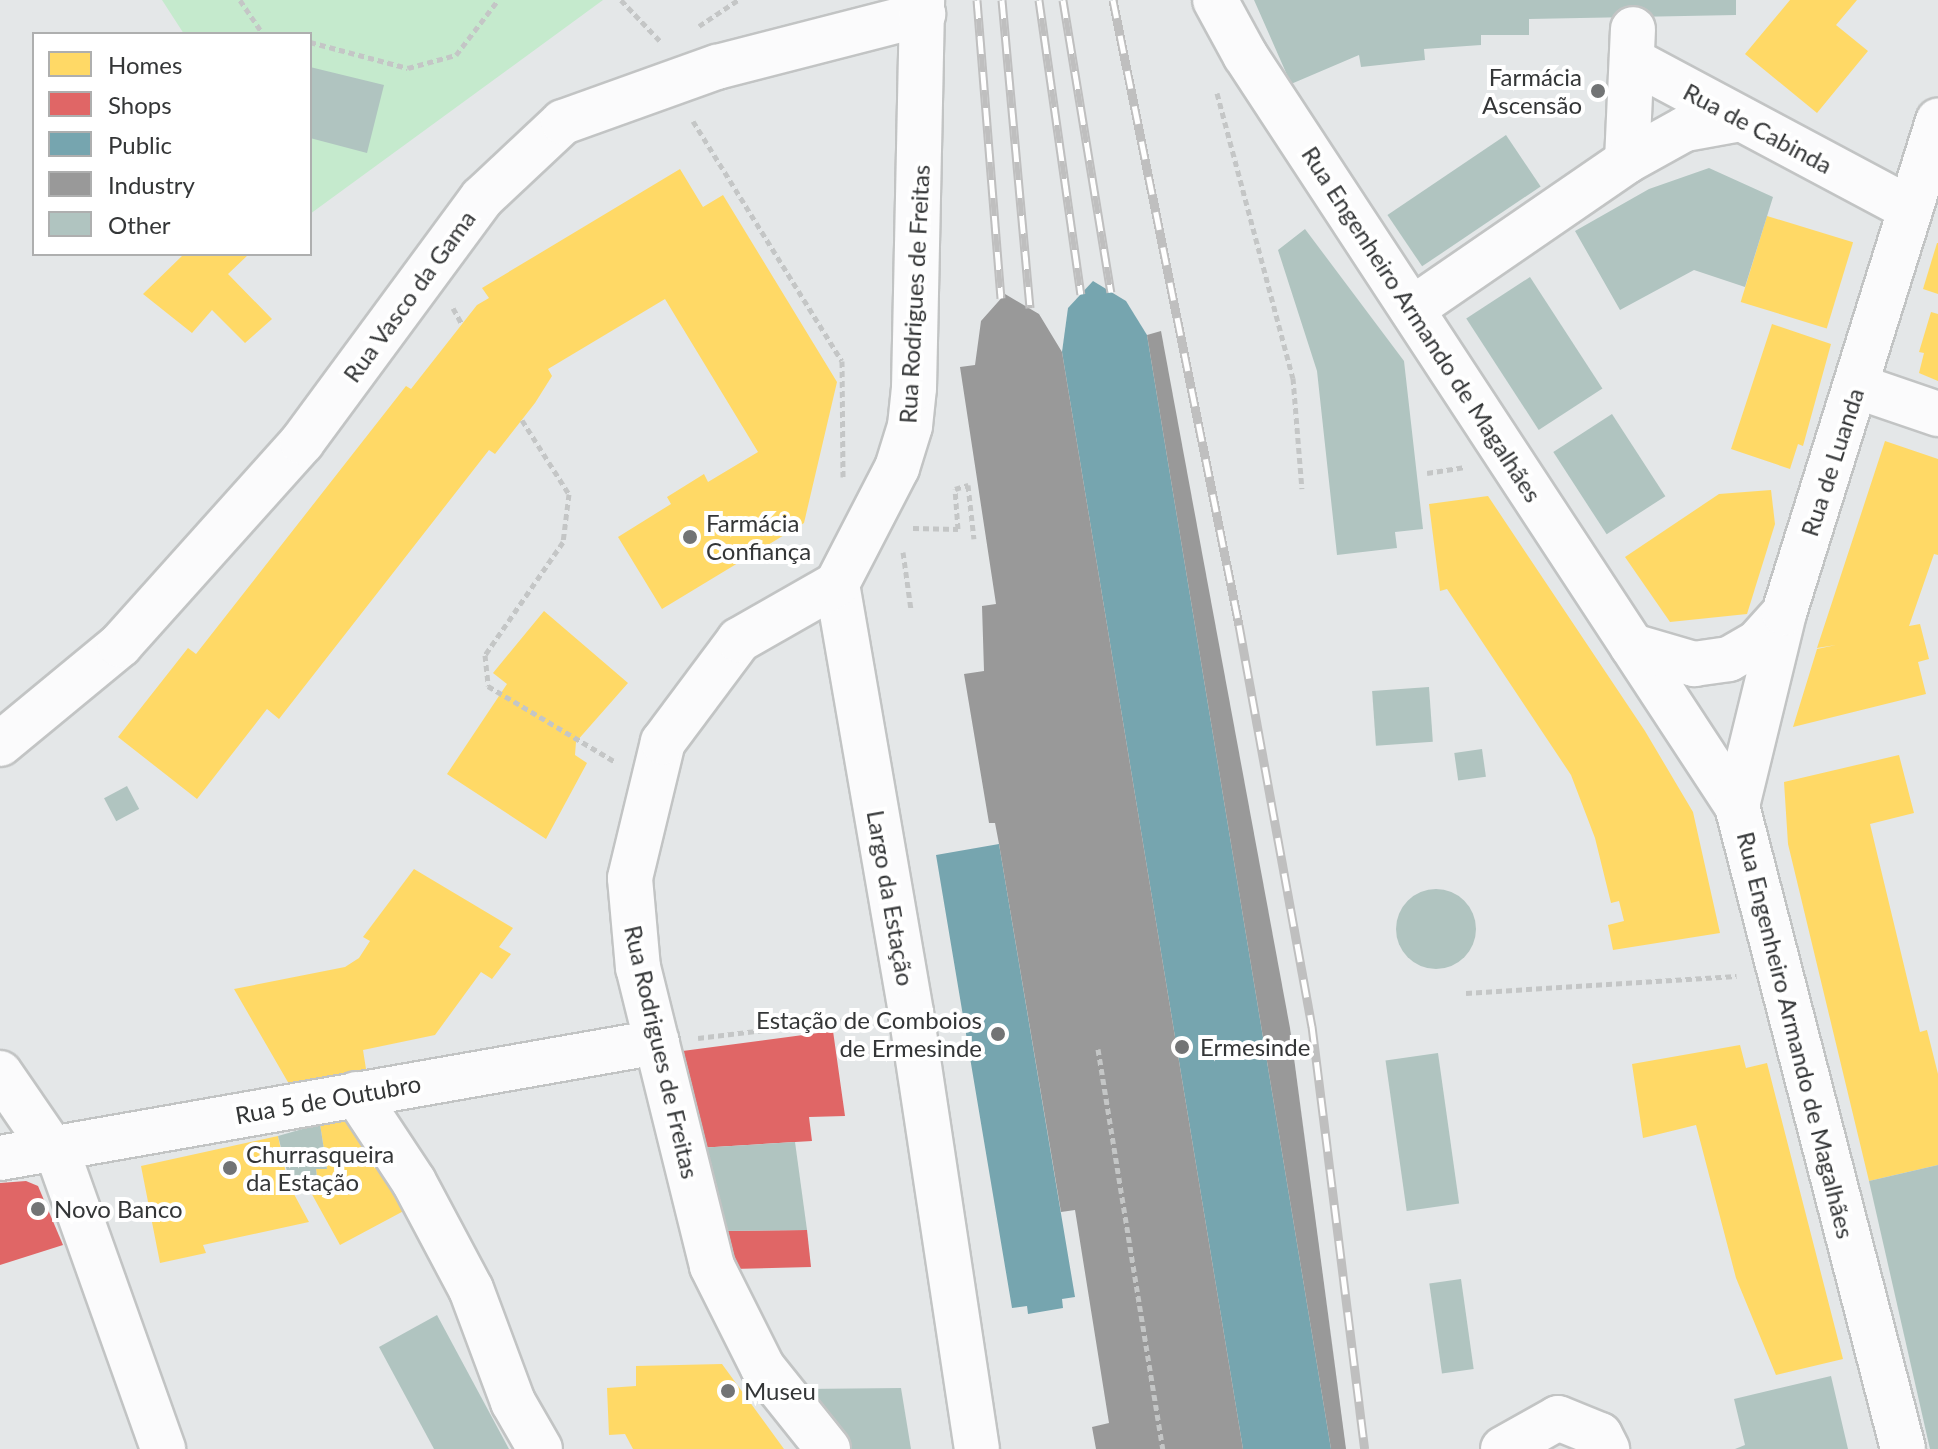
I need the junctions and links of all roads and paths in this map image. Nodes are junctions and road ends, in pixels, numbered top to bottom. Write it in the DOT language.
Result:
graph roads {
  1 [pos="240,0"];
  2 [pos="498,0"];
  3 [pos="621,0"];
  4 [pos="738,0"];
  5 [pos="1215,0"];
  6 [pos="919,5"];
  7 [pos="262,32"];
  8 [pos="690,32"];
  9 [pos="312,43"];
  10 [pos="668,66"];
  11 [pos="1230,89"];
  12 [pos="1740,119"];
  13 [pos="1938,121"];
  14 [pos="1627,161"];
  15 [pos="1910,209"];
  16 [pos="1412,309"];
  17 [pos="1856,386"];
  18 [pos="1938,414"];
  19 [pos="522,420"];
  20 [pos="1467,466"];
  21 [pos="1427,473"];
  22 [pos="1302,489"];
  23 [pos="887,520"];
  24 [pos="974,539"];
  25 [pos="837,584"];
  26 [pos="1784,613"];
  27 [pos="1632,646"];
  28 [pos="0,744"];
  29 [pos="653,784"];
  30 [pos="1737,806"];
  31 [pos="1781,974"];
  32 [pos="1466,993"];
  33 [pos="911,1013"];
  34 [pos="657,1042"];
  35 [pos="1098,1049"];
  36 [pos="0,1073"];
  37 [pos="356,1094"];
  38 [pos="54,1148"];
  39 [pos="0,1158"];
  40 [pos="163,1449"];
  41 [pos="540,1449"];
  42 [pos="828,1449"];
  43 [pos="977,1449"];
  44 [pos="1163,1449"];
  45 [pos="1503,1449"];
  46 [pos="1607,1449"];
  47 [pos="1903,1449"];
  1 -- 7 [label="path"];
  2 -- 9 [label="path"];
  3 -- 10 [label="path"];
  4 -- 8 [label="path"];
  5 -- 16 [label="street, Rua Engenheiro Armando de Magalhães"];
  6 -- 10 [label="street, Rua Vasco da Gama"];
  6 -- 23 [label="street, Rua Rodrigues de Freitas"];
  10 -- 23 [label="path"];
  10 -- 28 [label="street, Rua Vasco da Gama"];
  11 -- 22 [label="path"];
  12 -- 14 [label="street"];
  12 -- 14 [label="street, Rua de Cabinda"];
  12 -- 15 [label="street, Rua de Cabinda"];
  13 -- 15 [label="street, Rua de Luanda"];
  14 -- 16 [label="street"];
  15 -- 17 [label="street, Rua de Luanda"];
  16 -- 27 [label="street, Rua Engenheiro Armando de Magalhães"];
  17 -- 18 [label="street"];
  17 -- 26 [label="street, Rua de Luanda"];
  19 -- 29 [label="path"];
  20 -- 21 [label="path"];
  23 -- 24 [label="path"];
  23 -- 25 [label="street, Rua Rodrigues de Freitas"];
  25 -- 29 [label="street, Rua Rodrigues de Freitas"];
  25 -- 33 [label="street, Largo da Estação"];
  26 -- 27 [label="street"];
  26 -- 30 [label="street, Rua de Luanda"];
  27 -- 30 [label="street, Rua Engenheiro Armando de Magalhães"];
  29 -- 34 [label="street, Rua Rodrigues de Freitas"];
  30 -- 31 [label="street, Rua Engenheiro Armando de Magalhães"];
  31 -- 32 [label="path"];
  31 -- 47 [label="street, Rua Engenheiro Armando de Magalhães"];
  33 -- 34 [label="path"];
  33 -- 43 [label="street, Largo da Estação"];
  34 -- 37 [label="street, Rua 5 de Outubro"];
  34 -- 42 [label="street, Rua Rodrigues de Freitas"];
  35 -- 44 [label="path"];
  36 -- 38 [label="street"];
  37 -- 38 [label="street, Rua 5 de Outubro"];
  37 -- 41 [label="street"];
  38 -- 39 [label="street, Rua 5 de Outubro"];
  38 -- 40 [label="street"];
  45 -- 46 [label="street"];
}
